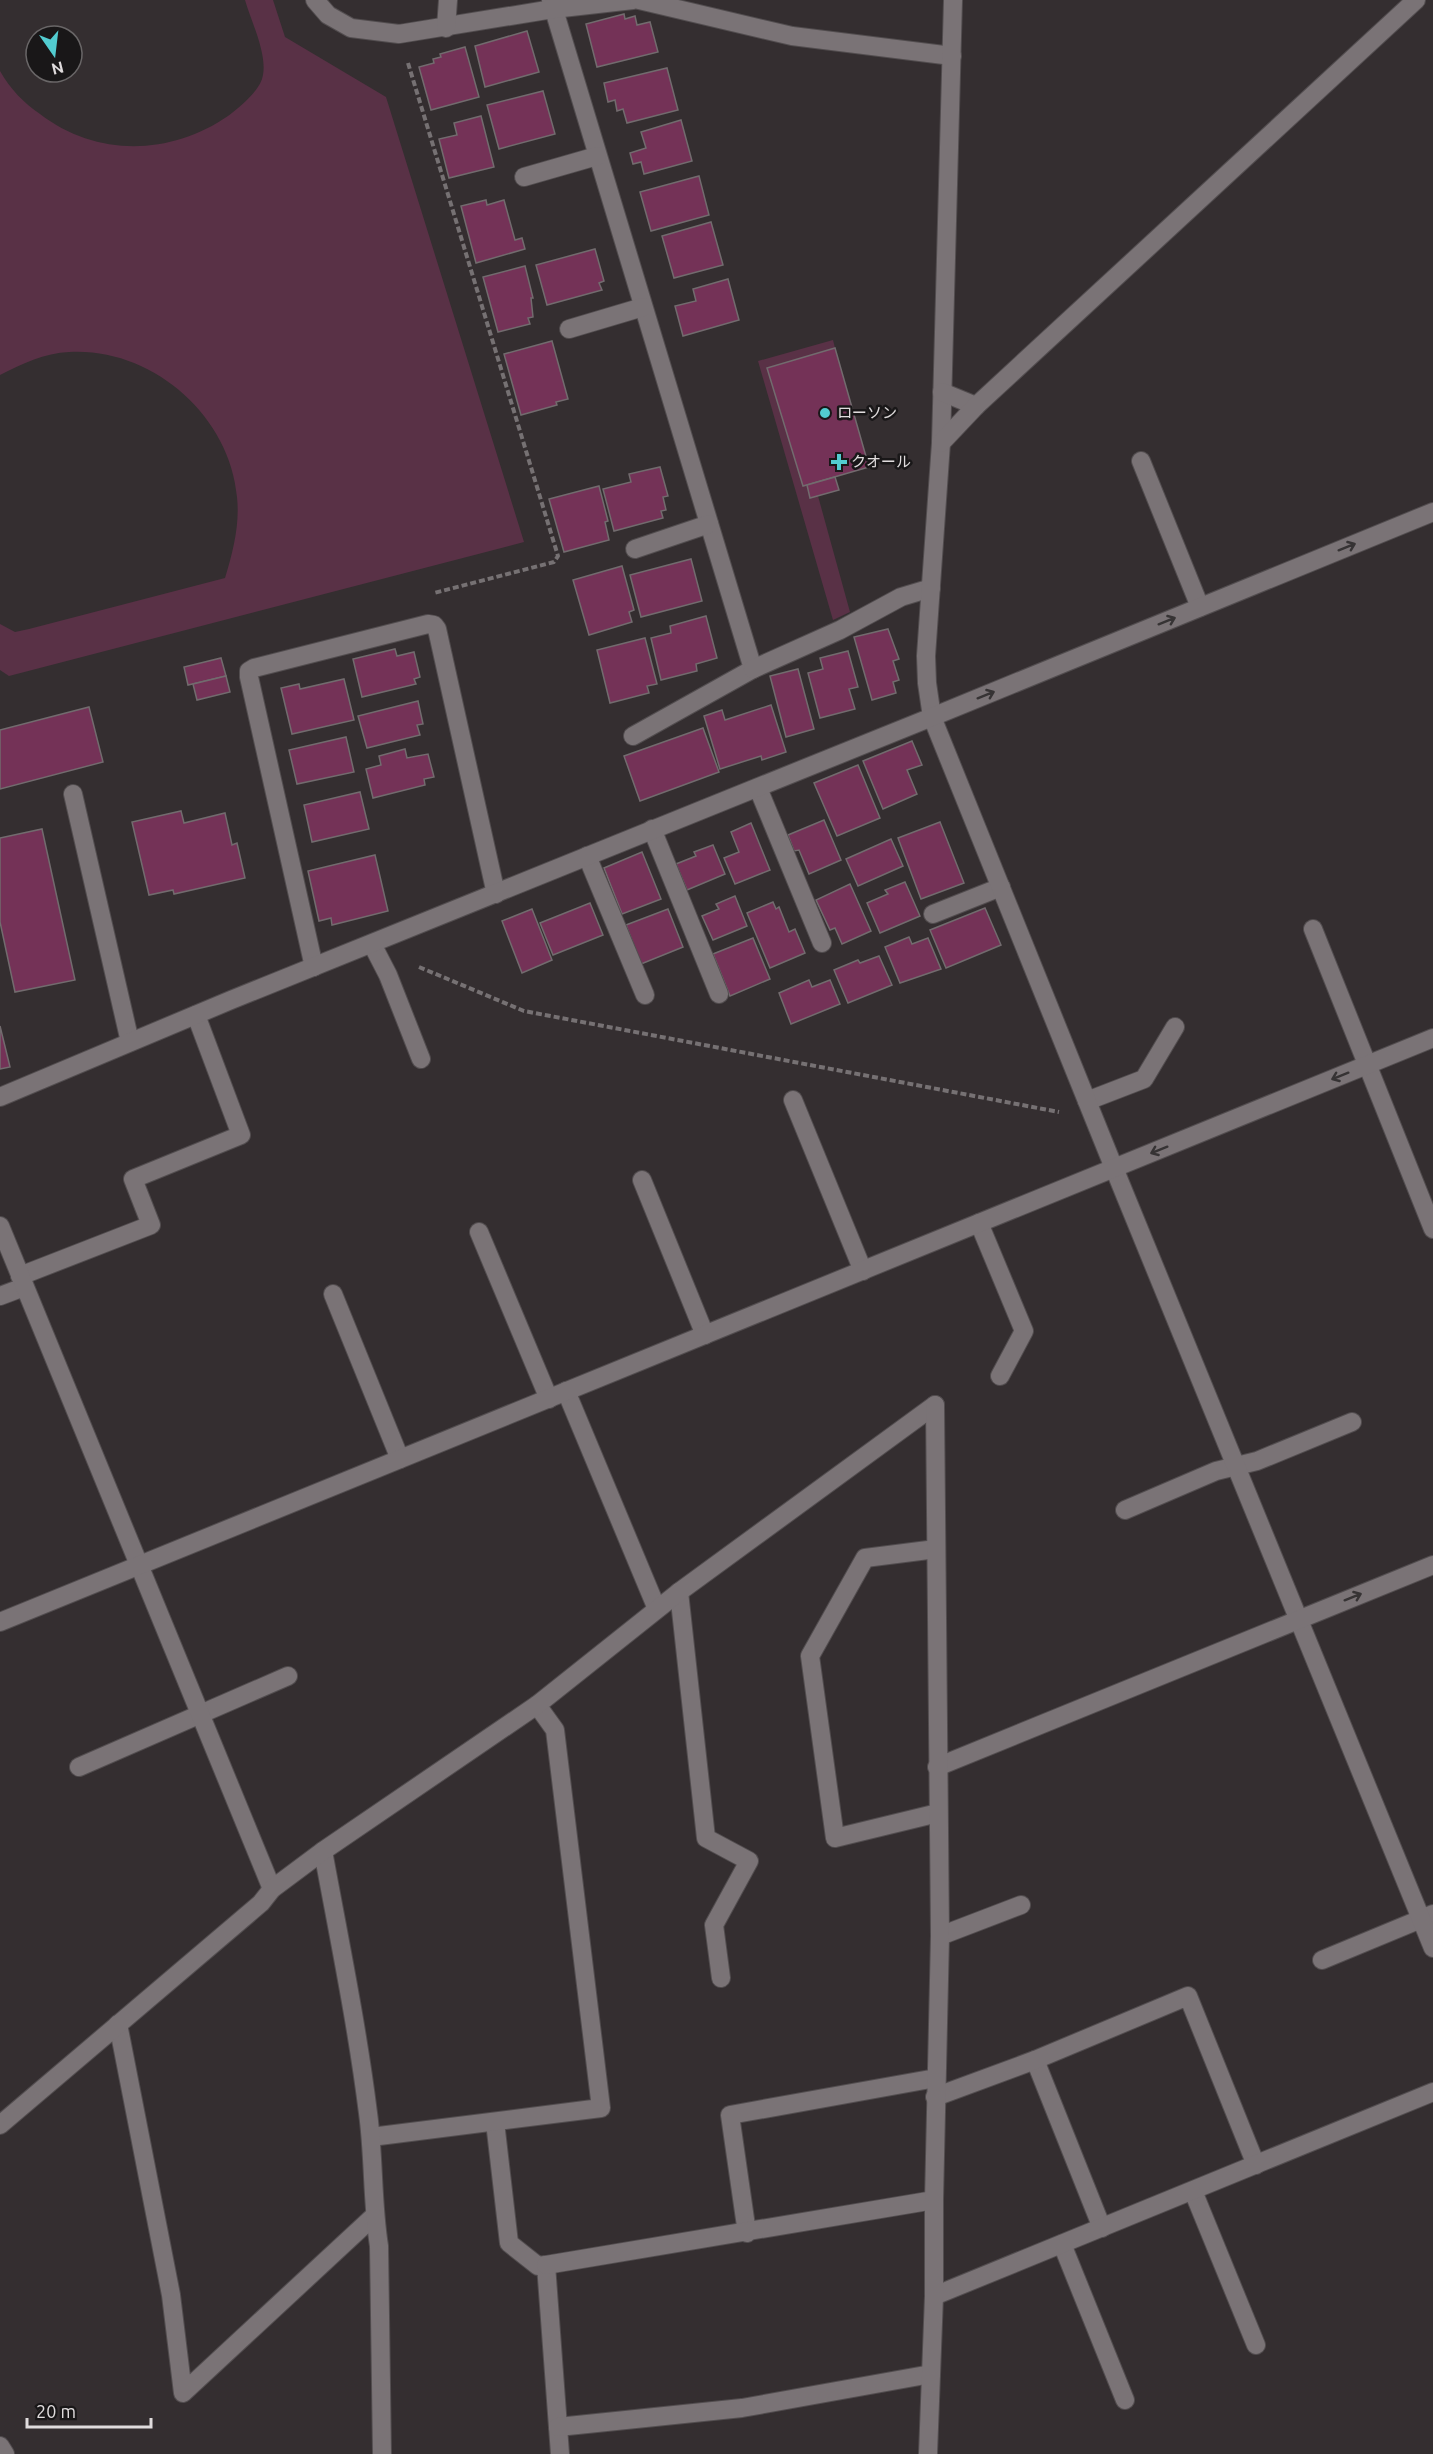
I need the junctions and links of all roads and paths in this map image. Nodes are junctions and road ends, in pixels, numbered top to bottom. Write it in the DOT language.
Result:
graph roads {
  1 [pos="315,0"];
  2 [pos="448,0"];
  3 [pos="633,0"];
  4 [pos="639,0"];
  5 [pos="953,0"];
  6 [pos="1416,0"];
  7 [pos="552,5"];
  8 [pos="446,28"];
  9 [pos="399,34"];
  10 [pos="952,56"];
  11 [pos="597,156"];
  12 [pos="524,177"];
  13 [pos="643,307"];
  14 [pos="569,329"];
  15 [pos="942,392"];
  16 [pos="976,406"];
  17 [pos="941,443"];
  18 [pos="1141,461"];
  19 [pos="1433,512"];
  20 [pos="709,524"];
  21 [pos="635,549"];
  22 [pos="931,588"];
  23 [pos="1200,607"];
  24 [pos="434,625"];
  25 [pos="753,669"];
  26 [pos="932,717"];
  27 [pos="633,736"];
  28 [pos="758,788"];
  29 [pos="73,795"];
  30 [pos="652,829"];
  31 [pos="586,856"];
  32 [pos="1001,887"];
  33 [pos="496,894"];
  34 [pos="933,914"];
  35 [pos="1313,929"];
  36 [pos="822,943"];
  37 [pos="372,944"];
  38 [pos="314,967"];
  39 [pos="388,975"];
  40 [pos="719,994"];
  41 [pos="645,995"];
  42 [pos="196,1015"];
  43 [pos="1175,1027"];
  44 [pos="1433,1038"];
  45 [pos="130,1042"];
  46 [pos="421,1059"];
  47 [pos="1367,1065"];
  48 [pos="0,1096"];
  49 [pos="793,1100"];
  50 [pos="1087,1101"];
  51 [pos="1095,1119"];
  52 [pos="1114,1168"];
  53 [pos="642,1180"];
  54 [pos="979,1223"];
  55 [pos="0,1226"];
  56 [pos="1433,1229"];
  57 [pos="479,1232"];
  58 [pos="863,1271"];
  59 [pos="22,1281"];
  60 [pos="333,1294"];
  61 [pos="0,1296"];
  62 [pos="705,1335"];
  63 [pos="1000,1376"];
  64 [pos="566,1391"];
  65 [pos="549,1399"];
  66 [pos="1352,1422"];
  67 [pos="400,1459"];
  68 [pos="1237,1466"];
  69 [pos="1125,1510"];
  70 [pos="936,1549"];
  71 [pos="138,1565"];
  72 [pos="1433,1565"];
  73 [pos="679,1592"];
  74 [pos="657,1609"];
  75 [pos="1299,1619"];
  76 [pos="0,1622"];
  77 [pos="288,1676"];
  78 [pos="537,1705"];
  79 [pos="200,1715"];
  80 [pos="79,1767"];
  81 [pos="937,1767"];
  82 [pos="938,1813"];
  83 [pos="323,1851"];
  84 [pos="272,1889"];
  85 [pos="1021,1905"];
  86 [pos="1427,1917"];
  87 [pos="940,1936"];
  88 [pos="1433,1948"];
  89 [pos="1322,1960"];
  90 [pos="721,1978"];
  91 [pos="118,2024"];
  92 [pos="1035,2060"];
  93 [pos="936,2078"];
  94 [pos="1433,2092"];
  95 [pos="935,2097"];
  96 [pos="495,2122"];
  97 [pos="0,2125"];
  98 [pos="371,2137"];
  99 [pos="1256,2165"];
  100 [pos="1193,2191"];
  101 [pos="934,2200"];
  102 [pos="375,2215"];
  103 [pos="1102,2228"];
  104 [pos="747,2233"];
  105 [pos="1062,2244"];
  106 [pos="546,2265"];
  107 [pos="934,2296"];
  108 [pos="1256,2344"];
  109 [pos="931,2373"];
  110 [pos="1125,2400"];
  111 [pos="558,2427"];
  112 [pos="0,2446"];
  113 [pos="5,2454"];
  114 [pos="382,2454"];
  115 [pos="560,2454"];
  116 [pos="928,2454"];
  1 -- 9 [label="street"];
  2 -- 8 [label="street"];
  3 -- 7 [label="street"];
  4 -- 10 [label="street"];
  5 -- 10 [label="street"];
  6 -- 16 [label="street"];
  7 -- 8 [label="street"];
  7 -- 11 [label="street"];
  8 -- 9 [label="street"];
  9 -- 24 [label="path"];
  10 -- 15 [label="street"];
  11 -- 12 [label="street"];
  11 -- 13 [label="street"];
  13 -- 14 [label="street"];
  13 -- 20 [label="street"];
  15 -- 16 [label="street"];
  15 -- 17 [label="street"];
  16 -- 17 [label="street"];
  17 -- 22 [label="street"];
  18 -- 23 [label="street"];
  23 -- 19 [label="street, one-way"];
  20 -- 21 [label="street"];
  20 -- 25 [label="street"];
  22 -- 25 [label="street"];
  22 -- 26 [label="street"];
  26 -- 23 [label="street, one-way"];
  24 -- 33 [label="street"];
  24 -- 38 [label="street"];
  25 -- 27 [label="street"];
  26 -- 28 [label="street"];
  26 -- 32 [label="street"];
  28 -- 30 [label="street"];
  28 -- 36 [label="street"];
  29 -- 45 [label="street"];
  30 -- 31 [label="street"];
  30 -- 40 [label="street"];
  31 -- 33 [label="street"];
  31 -- 41 [label="street"];
  32 -- 34 [label="street"];
  32 -- 50 [label="street"];
  33 -- 37 [label="street"];
  35 -- 47 [label="street"];
  37 -- 38 [label="street"];
  37 -- 39 [label="street"];
  38 -- 42 [label="street"];
  39 -- 46 [label="street"];
  39 -- 51 [label="path"];
  42 -- 45 [label="street"];
  42 -- 59 [label="street"];
  43 -- 50 [label="street"];
  44 -- 47 [label="street"];
  45 -- 48 [label="street"];
  47 -- 52 [label="street, one-way"];
  47 -- 56 [label="street"];
  49 -- 58 [label="street"];
  50 -- 51 [label="street"];
  51 -- 52 [label="street"];
  52 -- 54 [label="street"];
  52 -- 68 [label="street"];
  53 -- 62 [label="street"];
  54 -- 58 [label="street"];
  54 -- 63 [label="street"];
  55 -- 59 [label="street"];
  57 -- 65 [label="street"];
  58 -- 62 [label="street"];
  59 -- 61 [label="street"];
  59 -- 71 [label="street"];
  60 -- 67 [label="street"];
  62 -- 64 [label="street"];
  64 -- 65 [label="street"];
  64 -- 74 [label="street"];
  65 -- 67 [label="street"];
  66 -- 68 [label="street"];
  67 -- 71 [label="street"];
  68 -- 69 [label="street"];
  68 -- 75 [label="street"];
  70 -- 73 [label="street"];
  70 -- 81 [label="street"];
  70 -- 82 [label="street"];
  71 -- 76 [label="street"];
  71 -- 79 [label="street"];
  75 -- 72 [label="street, one-way"];
  73 -- 74 [label="street"];
  73 -- 90 [label="street"];
  74 -- 78 [label="street"];
  75 -- 81 [label="street"];
  75 -- 86 [label="street"];
  77 -- 79 [label="street"];
  78 -- 83 [label="street"];
  78 -- 96 [label="street"];
  79 -- 80 [label="street"];
  79 -- 84 [label="street"];
  81 -- 82 [label="street"];
  82 -- 87 [label="street"];
  83 -- 84 [label="street"];
  83 -- 98 [label="street"];
  84 -- 91 [label="street"];
  85 -- 87 [label="street"];
  86 -- 88 [label="street"];
  86 -- 89 [label="street"];
  87 -- 93 [label="street"];
  91 -- 97 [label="street"];
  91 -- 102 [label="street"];
  92 -- 95 [label="street"];
  92 -- 99 [label="street"];
  92 -- 103 [label="street"];
  93 -- 95 [label="street"];
  93 -- 104 [label="street"];
  94 -- 99 [label="street"];
  95 -- 101 [label="street"];
  96 -- 98 [label="street"];
  96 -- 106 [label="street"];
  98 -- 102 [label="street"];
  99 -- 100 [label="street"];
  100 -- 103 [label="street"];
  100 -- 108 [label="street"];
  101 -- 104 [label="street"];
  101 -- 107 [label="street"];
  102 -- 114 [label="street"];
  103 -- 105 [label="street"];
  104 -- 106 [label="street"];
  105 -- 107 [label="street"];
  105 -- 110 [label="street"];
  106 -- 111 [label="street"];
  107 -- 109 [label="street"];
  109 -- 111 [label="street"];
  109 -- 116 [label="street"];
  111 -- 115 [label="street"];
  112 -- 113 [label="street"];
}
